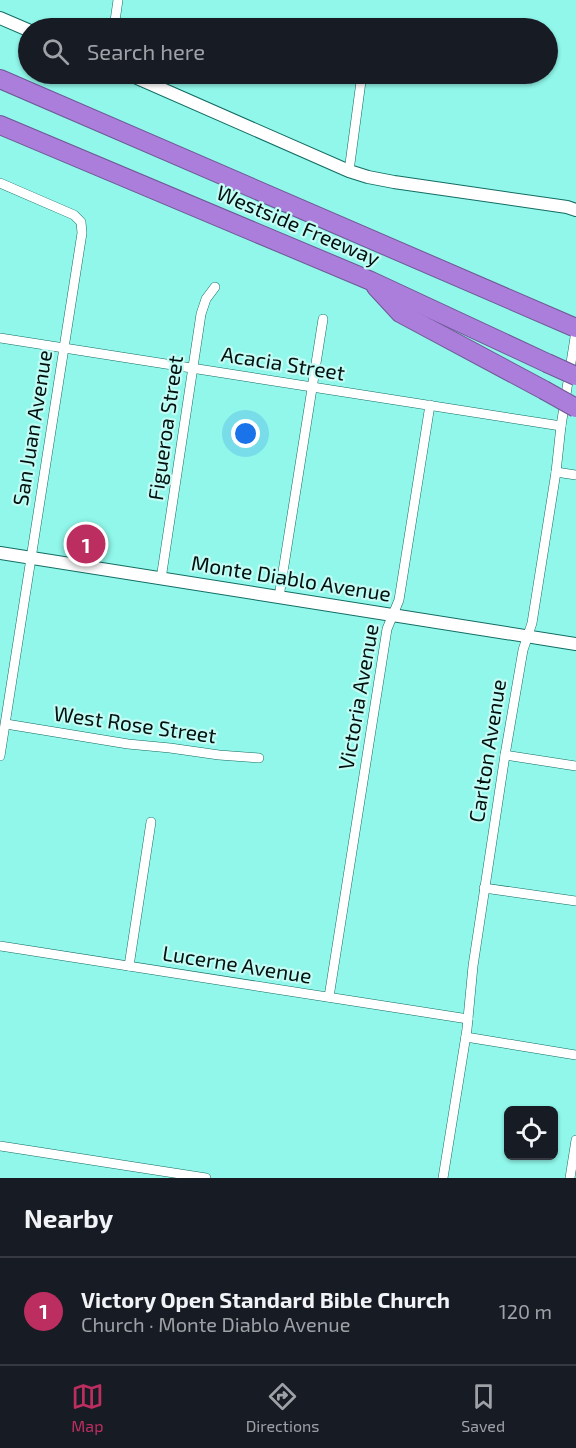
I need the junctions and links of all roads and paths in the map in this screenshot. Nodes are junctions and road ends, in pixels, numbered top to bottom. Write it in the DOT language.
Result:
graph roads {
  1 [pos="118,0"];
  2 [pos="0,18"];
  3 [pos="115,18"];
  4 [pos="18,26"];
  5 [pos="0,79"];
  6 [pos="151,84"];
  7 [pos="361,84"];
  8 [pos="0,125"];
  9 [pos="350,171"];
  10 [pos="0,183"];
  11 [pos="576,210"];
  12 [pos="371,281"];
  13 [pos="215,287"];
  14 [pos="323,319"];
  15 [pos="576,329"];
  16 [pos="0,338"];
  17 [pos="64,348"];
  18 [pos="194,368"];
  19 [pos="576,376"];
  20 [pos="312,387"];
  21 [pos="430,405"];
  22 [pos="576,408"];
  23 [pos="561,426"];
  24 [pos="556,472"];
  25 [pos="576,475"];
  26 [pos="0,553"];
  27 [pos="32,558"];
  28 [pos="161,579"];
  29 [pos="279,597"];
  30 [pos="393,615"];
  31 [pos="527,636"];
  32 [pos="576,644"];
  33 [pos="6,724"];
  34 [pos="0,752"];
  35 [pos="505,755"];
  36 [pos="259,758"];
  37 [pos="576,766"];
  38 [pos="151,822"];
  39 [pos="484,888"];
  40 [pos="576,901"];
  41 [pos="0,946"];
  42 [pos="129,966"];
  43 [pos="329,997"];
  44 [pos="468,1019"];
  45 [pos="466,1037"];
  46 [pos="576,1055"];
  47 [pos="576,1140"];
  48 [pos="0,1146"];
  49 [pos="206,1178"];
  50 [pos="443,1178"];
  51 [pos="570,1178"];
  1 -- 3 [label="street"];
  2 -- 4 [label="street"];
  5 -- 15 [label="highway, Westside Freeway"];
  6 -- 9 [label="street"];
  7 -- 9 [label="street"];
  8 -- 12 [label="highway, Westside Freeway"];
  9 -- 11 [label="street"];
  10 -- 17 [label="street, San Juan Avenue"];
  12 -- 19 [label="highway, Westside Freeway, bridge"];
  12 -- 22 [label="highway, bridge"];
  13 -- 18 [label="street, Figueroa Street"];
  14 -- 20 [label="street"];
  15 -- 23 [label="street, Carlton Avenue"];
  16 -- 17 [label="street, Acacia Street"];
  17 -- 18 [label="street, Acacia Street"];
  17 -- 27 [label="street, San Juan Avenue"];
  18 -- 20 [label="street, Acacia Street"];
  18 -- 28 [label="street, Figueroa Street"];
  20 -- 21 [label="street, Acacia Street"];
  20 -- 29 [label="street"];
  21 -- 23 [label="street, Acacia Street"];
  21 -- 30 [label="street, Victoria Avenue"];
  23 -- 24 [label="street, Carlton Avenue"];
  24 -- 25 [label="street"];
  24 -- 31 [label="street, Carlton Avenue"];
  26 -- 27 [label="street, Monte Diablo Avenue"];
  27 -- 28 [label="street, Monte Diablo Avenue"];
  27 -- 33 [label="street, San Juan Avenue"];
  28 -- 29 [label="street, Monte Diablo Avenue"];
  29 -- 30 [label="street, Monte Diablo Avenue"];
  30 -- 31 [label="street, Monte Diablo Avenue"];
  30 -- 43 [label="street, Victoria Avenue"];
  31 -- 32 [label="street, Monte Diablo Avenue"];
  31 -- 35 [label="street, Carlton Avenue"];
  33 -- 34 [label="street, San Juan Avenue"];
  33 -- 36 [label="street, West Rose Street"];
  35 -- 37 [label="street"];
  35 -- 39 [label="street, Carlton Avenue"];
  38 -- 42 [label="street"];
  39 -- 40 [label="street"];
  39 -- 44 [label="street, Carlton Avenue"];
  41 -- 42 [label="street, Lucerne Avenue"];
  42 -- 43 [label="street, Lucerne Avenue"];
  43 -- 44 [label="street, Lucerne Avenue"];
  44 -- 45 [label="street, Carlton Avenue"];
  45 -- 46 [label="street"];
  45 -- 50 [label="street, Carlton Avenue"];
  47 -- 51 [label="street"];
  48 -- 49 [label="street"];
}
